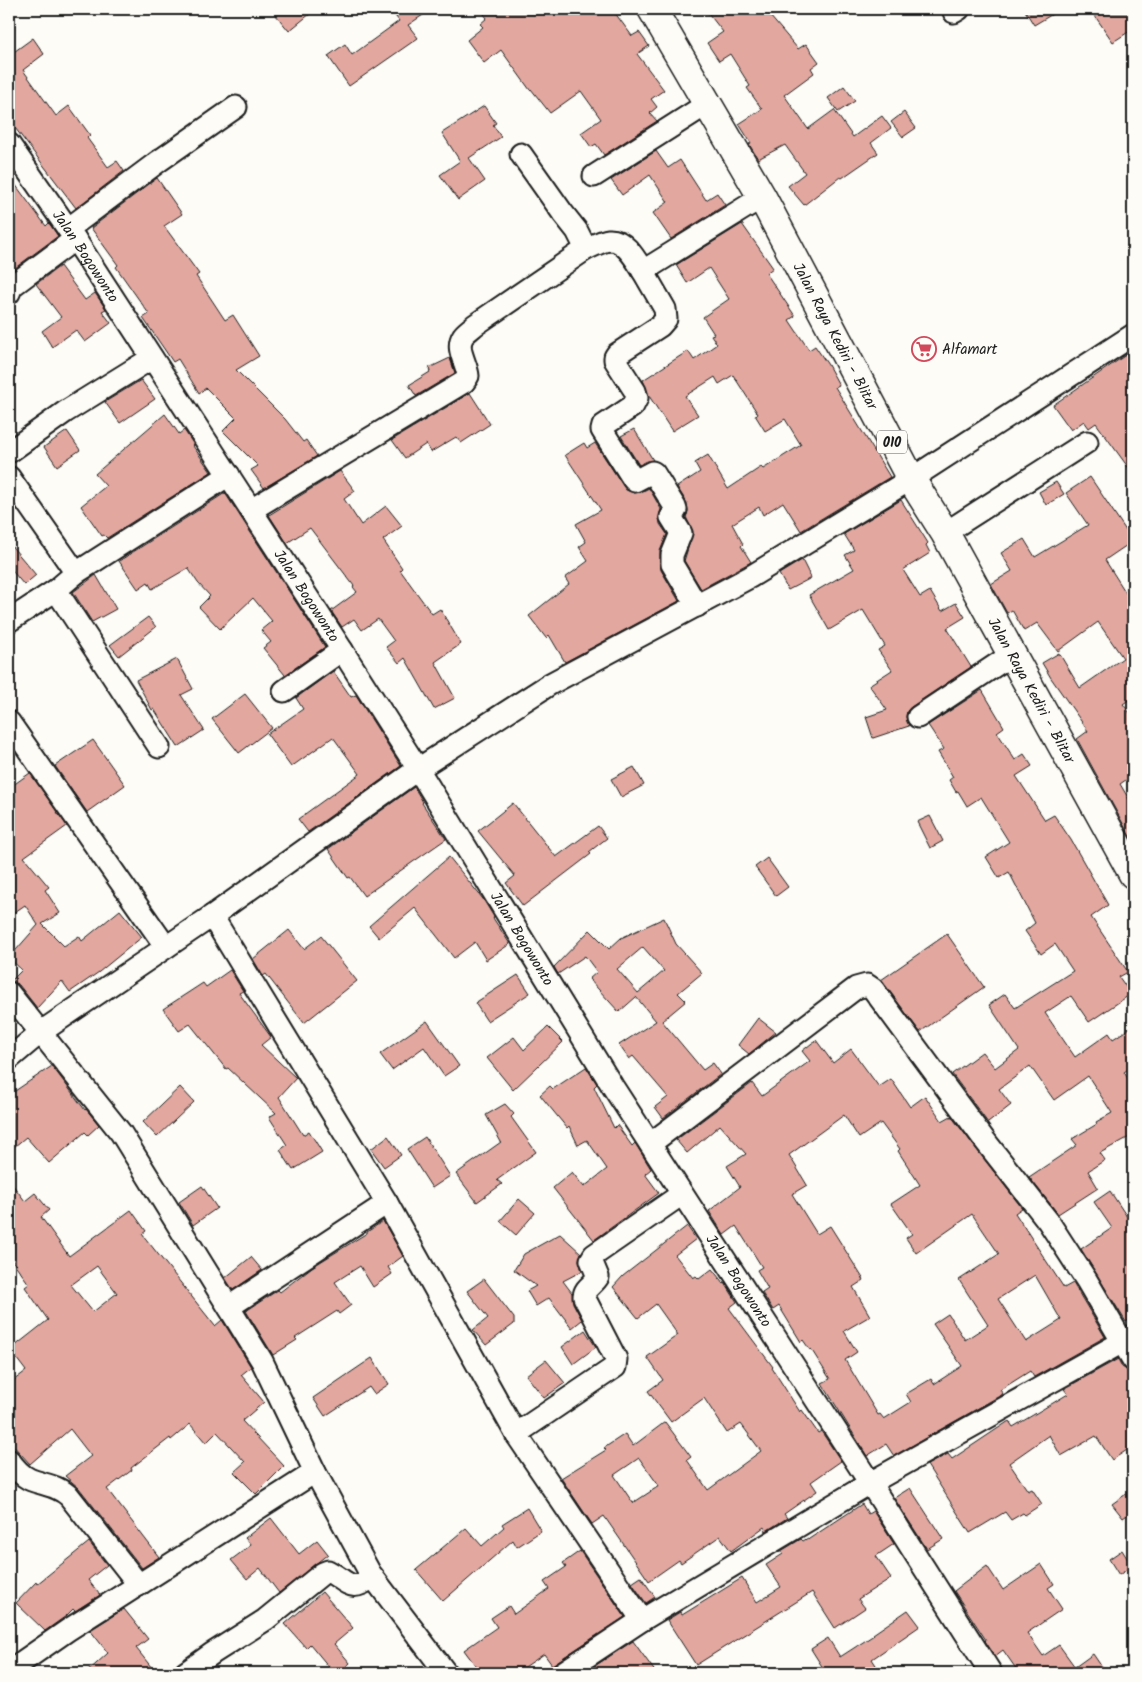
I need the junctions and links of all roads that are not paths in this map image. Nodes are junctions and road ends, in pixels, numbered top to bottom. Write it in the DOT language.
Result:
graph roads {
  1 [pos="652,9"];
  2 [pos="708,104"];
  3 [pos="236,107"];
  4 [pos="9,144"];
  5 [pos="521,154"];
  6 [pos="16,169"];
  7 [pos="594,176"];
  8 [pos="762,198"];
  9 [pos="71,234"];
  10 [pos="586,250"];
  11 [pos="644,271"];
  12 [pos="9,293"];
  13 [pos="1133,335"];
  14 [pos="152,358"];
  15 [pos="1087,442"];
  16 [pos="9,452"];
  17 [pos="229,475"];
  18 [pos="9,476"];
  19 [pos="911,479"];
  20 [pos="252,510"];
  21 [pos="945,533"];
  22 [pos="76,573"];
  23 [pos="56,590"];
  24 [pos="697,606"];
  25 [pos="9,621"];
  26 [pos="342,650"];
  27 [pos="1011,655"];
  28 [pos="284,691"];
  29 [pos="918,717"];
  30 [pos="9,722"];
  31 [pos="159,747"];
  32 [pos="418,769"];
  33 [pos="1133,874"];
  34 [pos="212,916"];
  35 [pos="166,946"];
  36 [pos="9,993"];
  37 [pos="41,1032"];
  38 [pos="9,1059"];
  39 [pos="650,1144"];
  40 [pos="682,1194"];
  41 [pos="387,1203"];
  42 [pos="229,1307"];
  43 [pos="1130,1346"];
  44 [pos="516,1434"];
  45 [pos="9,1460"];
  46 [pos="315,1472"];
  47 [pos="870,1483"];
  48 [pos="373,1577"];
  49 [pos="139,1585"];
  50 [pos="642,1620"];
  51 [pos="9,1671"];
  52 [pos="185,1673"];
  53 [pos="446,1673"];
  54 [pos="562,1673"];
  55 [pos="991,1673"];
  1 -- 2 [label="main road, Jalan Raya Kediri - Blitar / 010"];
  2 -- 7 [label="street"];
  2 -- 8 [label="main road, Jalan Raya Kediri - Blitar / 010"];
  3 -- 9 [label="street"];
  4 -- 6 [label="street, Jalan Bogowonto"];
  5 -- 10 [label="street"];
  6 -- 9 [label="street, Jalan Bogowonto"];
  8 -- 11 [label="street"];
  8 -- 19 [label="main road, Jalan Raya Kediri - Blitar / 010"];
  9 -- 12 [label="street"];
  9 -- 14 [label="street, Jalan Bogowonto"];
  10 -- 11 [label="street"];
  10 -- 20 [label="street"];
  11 -- 24 [label="street"];
  13 -- 19 [label="street"];
  14 -- 16 [label="street"];
  14 -- 17 [label="street, Jalan Bogowonto"];
  15 -- 21 [label="street"];
  17 -- 20 [label="street, Jalan Bogowonto"];
  17 -- 22 [label="street"];
  18 -- 22 [label="street"];
  19 -- 21 [label="main road, Jalan Raya Kediri - Blitar / 010"];
  19 -- 24 [label="street"];
  20 -- 26 [label="street, Jalan Bogowonto"];
  21 -- 27 [label="main road, Jalan Raya Kediri - Blitar / 010"];
  22 -- 23 [label="street"];
  23 -- 25 [label="street"];
  23 -- 31 [label="street"];
  24 -- 32 [label="street"];
  26 -- 28 [label="street"];
  26 -- 32 [label="street, Jalan Bogowonto"];
  27 -- 29 [label="street"];
  27 -- 33 [label="main road, Jalan Raya Kediri - Blitar / 010"];
  30 -- 35 [label="street"];
  32 -- 34 [label="street"];
  32 -- 39 [label="street, Jalan Bogowonto"];
  34 -- 35 [label="street"];
  34 -- 41 [label="street"];
  35 -- 37 [label="street"];
  36 -- 37 [label="street"];
  37 -- 38 [label="street"];
  37 -- 42 [label="street"];
  39 -- 40 [label="street, Jalan Bogowonto"];
  39 -- 43 [label="street"];
  40 -- 44 [label="street"];
  40 -- 47 [label="street, Jalan Bogowonto"];
  41 -- 42 [label="street"];
  41 -- 44 [label="street"];
  42 -- 46 [label="street"];
  43 -- 47 [label="street"];
  44 -- 50 [label="street"];
  45 -- 49 [label="street"];
  46 -- 48 [label="street"];
  46 -- 49 [label="street"];
  47 -- 50 [label="street"];
  47 -- 55 [label="street, Jalan Bogowonto"];
  48 -- 52 [label="street"];
  48 -- 53 [label="street"];
  49 -- 51 [label="street"];
  50 -- 54 [label="street"];
}
